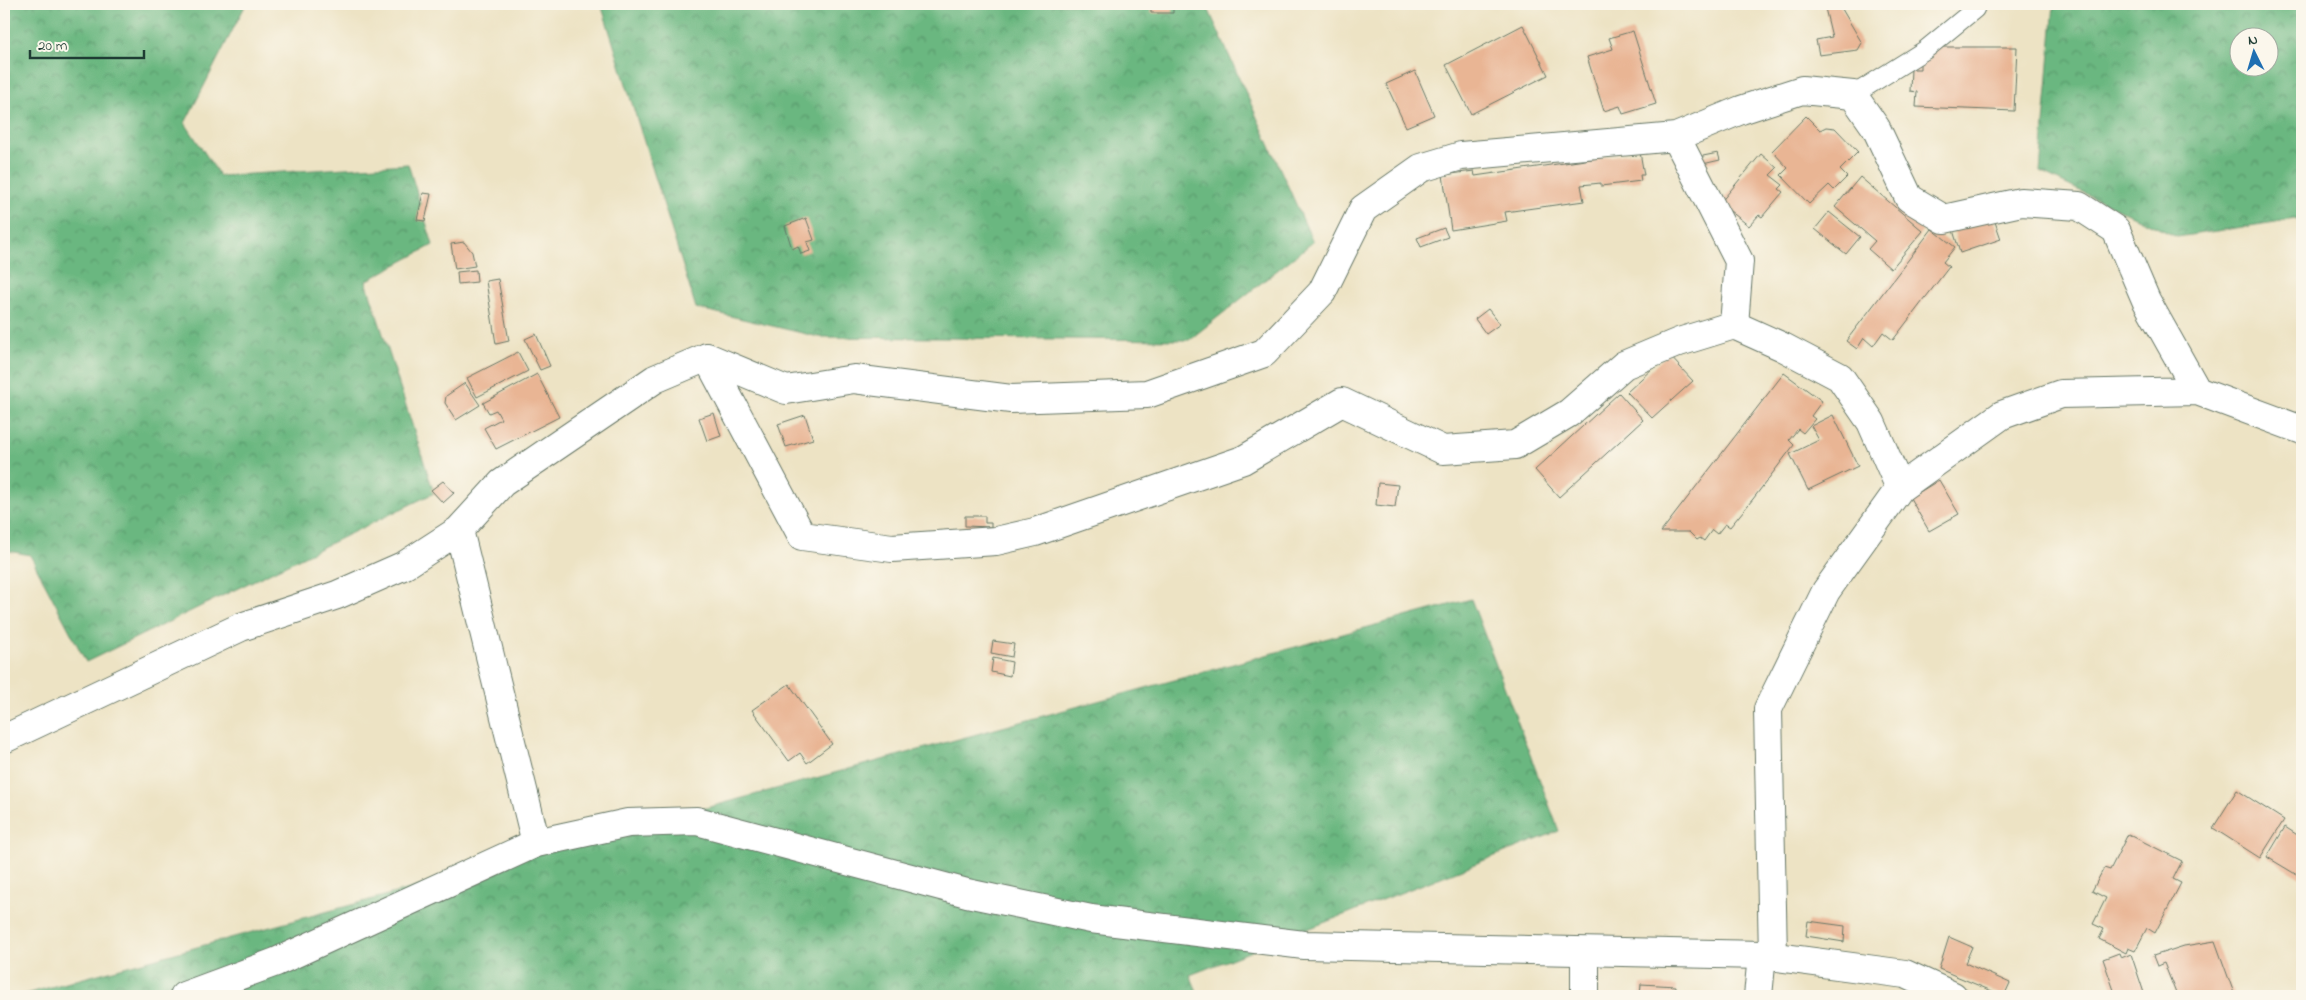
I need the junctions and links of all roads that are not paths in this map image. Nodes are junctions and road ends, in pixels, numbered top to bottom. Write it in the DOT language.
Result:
graph roads {
  1 [pos="1977,4"];
  2 [pos="1853,95"];
  3 [pos="1676,137"];
  4 [pos="1734,325"];
  5 [pos="707,357"];
  6 [pos="2197,391"];
  7 [pos="2302,430"];
  8 [pos="1900,488"];
  9 [pos="460,530"];
  10 [pos="4,739"];
  11 [pos="536,843"];
  12 [pos="1585,952"];
  13 [pos="1768,956"];
  14 [pos="184,996"];
  15 [pos="1585,996"];
  16 [pos="1758,996"];
  17 [pos="1954,996"];
  1 -- 2 [label="lane"];
  2 -- 3 [label="street"];
  2 -- 6 [label="street"];
  3 -- 4 [label="street"];
  3 -- 5 [label="street"];
  4 -- 5 [label="street"];
  4 -- 8 [label="street"];
  5 -- 9 [label="street"];
  6 -- 7 [label="street"];
  6 -- 8 [label="street"];
  8 -- 13 [label="street"];
  9 -- 10 [label="street"];
  9 -- 11 [label="street"];
  11 -- 12 [label="street"];
  11 -- 14 [label="street"];
  12 -- 13 [label="street"];
  12 -- 15 [label="street"];
  13 -- 16 [label="street"];
  13 -- 17 [label="street"];
}
